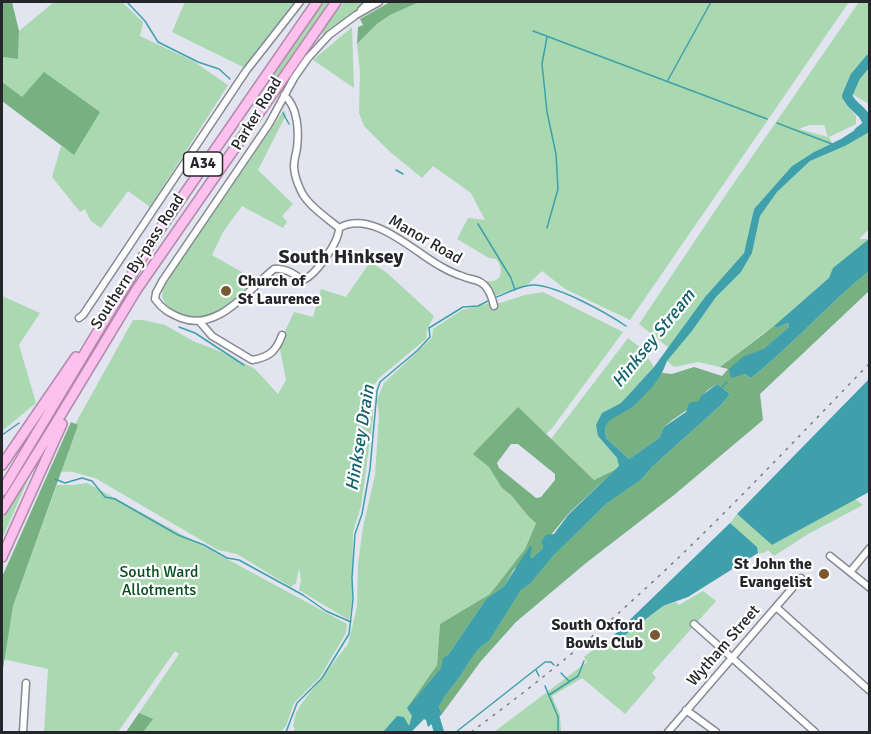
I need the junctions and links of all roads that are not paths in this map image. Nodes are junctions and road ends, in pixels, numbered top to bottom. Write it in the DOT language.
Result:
graph roads {
  1 [pos="300,2"];
  2 [pos="316,2"];
  3 [pos="336,2"];
  4 [pos="342,2"];
  5 [pos="369,2"];
  6 [pos="379,2"];
  7 [pos="356,15"];
  8 [pos="323,20"];
  9 [pos="284,95"];
  10 [pos="339,228"];
  11 [pos="493,301"];
  12 [pos="79,318"];
  13 [pos="200,321"];
  14 [pos="97,331"];
  15 [pos="281,338"];
  16 [pos="91,363"];
  17 [pos="2,465"];
  18 [pos="2,491"];
  19 [pos="2,510"];
  20 [pos="870,548"];
  21 [pos="830,556"];
  22 [pos="2,557"];
  23 [pos="850,572"];
  24 [pos="801,578"];
  25 [pos="870,588"];
  26 [pos="776,607"];
  27 [pos="694,624"];
  28 [pos="731,657"];
  29 [pos="26,682"];
  30 [pos="870,691"];
  31 [pos="686,710"];
  32 [pos="22,732"];
  33 [pos="668,732"];
  34 [pos="716,732"];
  35 [pos="815,732"];
  1 -- 12 [label="street"];
  2 -- 14 [label="highway, Southern By-pass Road / A34"];
  3 -- 8 [label="highway, Southern By-pass Road / A34"];
  4 -- 8 [label="highway"];
  5 -- 7 [label="street, Parker Road"];
  6 -- 7 [label="street, Parker Road"];
  7 -- 9 [label="street, Parker Road"];
  8 -- 16 [label="highway, Southern By-pass Road / A34"];
  9 -- 10 [label="street"];
  9 -- 13 [label="street, Parker Road"];
  10 -- 11 [label="street, Manor Road"];
  10 -- 13 [label="street"];
  13 -- 15 [label="street"];
  14 -- 17 [label="highway"];
  14 -- 18 [label="highway, A34"];
  16 -- 19 [label="highway, A34"];
  16 -- 22 [label="highway"];
  20 -- 23 [label="street"];
  21 -- 23 [label="street"];
  23 -- 25 [label="street"];
  24 -- 26 [label="street, Wytham Street"];
  26 -- 28 [label="street, Wytham Street"];
  26 -- 30 [label="street"];
  27 -- 28 [label="street"];
  28 -- 31 [label="street, Wytham Street"];
  28 -- 35 [label="street"];
  29 -- 32 [label="street"];
  31 -- 33 [label="street, Wytham Street"];
  31 -- 34 [label="street"];
}
